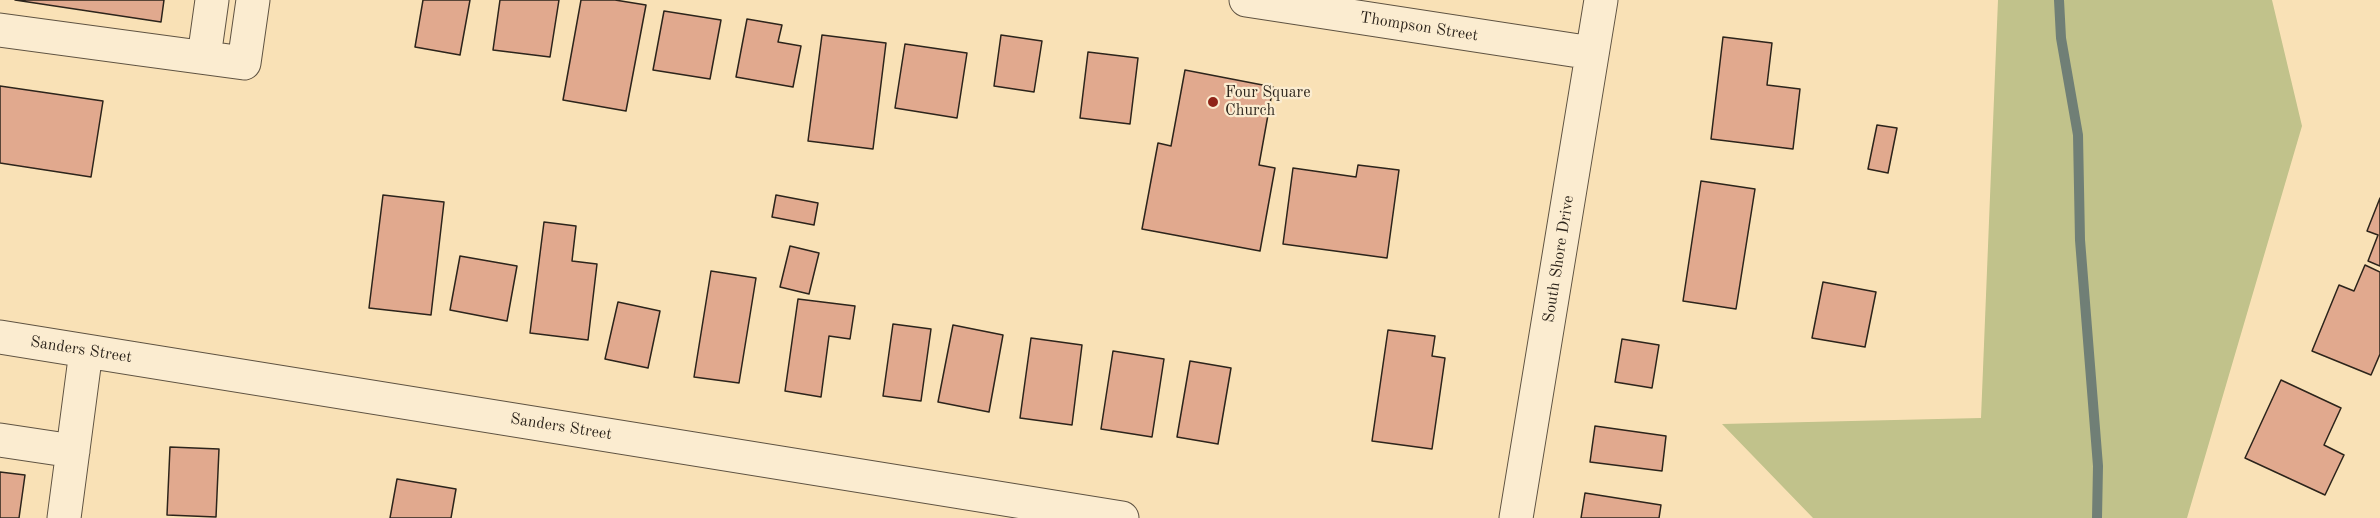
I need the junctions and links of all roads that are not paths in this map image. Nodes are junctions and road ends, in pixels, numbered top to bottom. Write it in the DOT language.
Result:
graph roads {
  1 [pos="212,0"];
  2 [pos="253,0"];
  3 [pos="1245,0"];
  4 [pos="1600,0"];
  5 [pos="0,30"];
  6 [pos="1592,53"];
  7 [pos="204,57"];
  8 [pos="0,337"];
  9 [pos="86,351"];
  10 [pos="0,440"];
  11 [pos="73,451"];
  12 [pos="64,518"];
  13 [pos="1122,518"];
  14 [pos="1516,518"];
  1 -- 7 [label="street"];
  2 -- 7 [label="street"];
  3 -- 6 [label="street, Thompson Street"];
  4 -- 6 [label="street, South Shore Drive"];
  5 -- 7 [label="street"];
  6 -- 14 [label="street, South Shore Drive"];
  8 -- 9 [label="street, Sanders Street"];
  9 -- 11 [label="street"];
  9 -- 13 [label="street, Sanders Street"];
  10 -- 11 [label="street"];
  11 -- 12 [label="street"];
}
